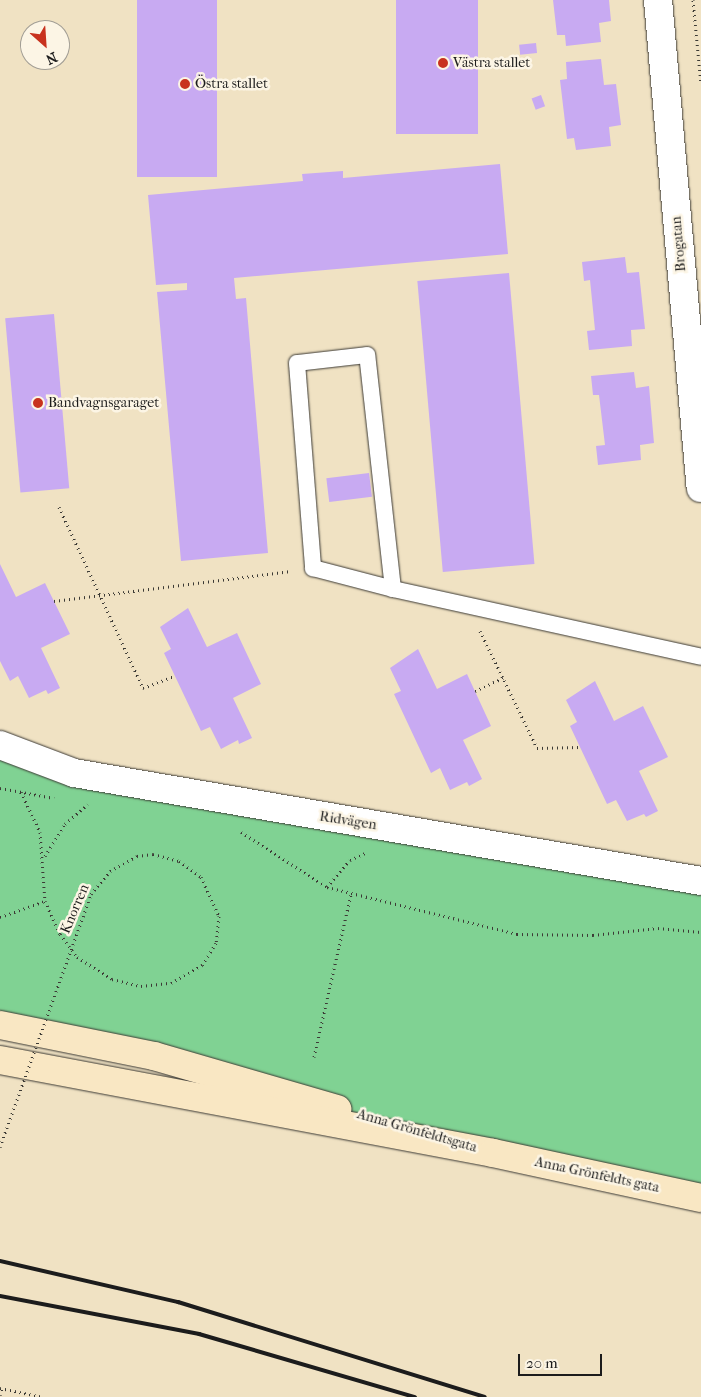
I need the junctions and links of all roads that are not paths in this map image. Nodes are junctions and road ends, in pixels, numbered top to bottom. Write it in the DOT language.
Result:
graph roads {
  1 [pos="658,0"];
  2 [pos="701,479"];
  3 [pos="393,588"];
  4 [pos="701,657"];
  5 [pos="0,745"];
  6 [pos="701,882"];
  7 [pos="0,1025"];
  8 [pos="0,1060"];
  9 [pos="493,1153"];
  10 [pos="701,1198"];
  1 -- 2 [label="street, Brogatan"];
  3 -- 3 [label="lane"];
  3 -- 4 [label="lane"];
  5 -- 6 [label="street, Ridvägen"];
  7 -- 9 [label="main road, Anna Grönfeldtsgata"];
  8 -- 9 [label="main road, Anna Grönfeldtsgata"];
  9 -- 10 [label="main road, Anna Grönfeldts gata"];
}
